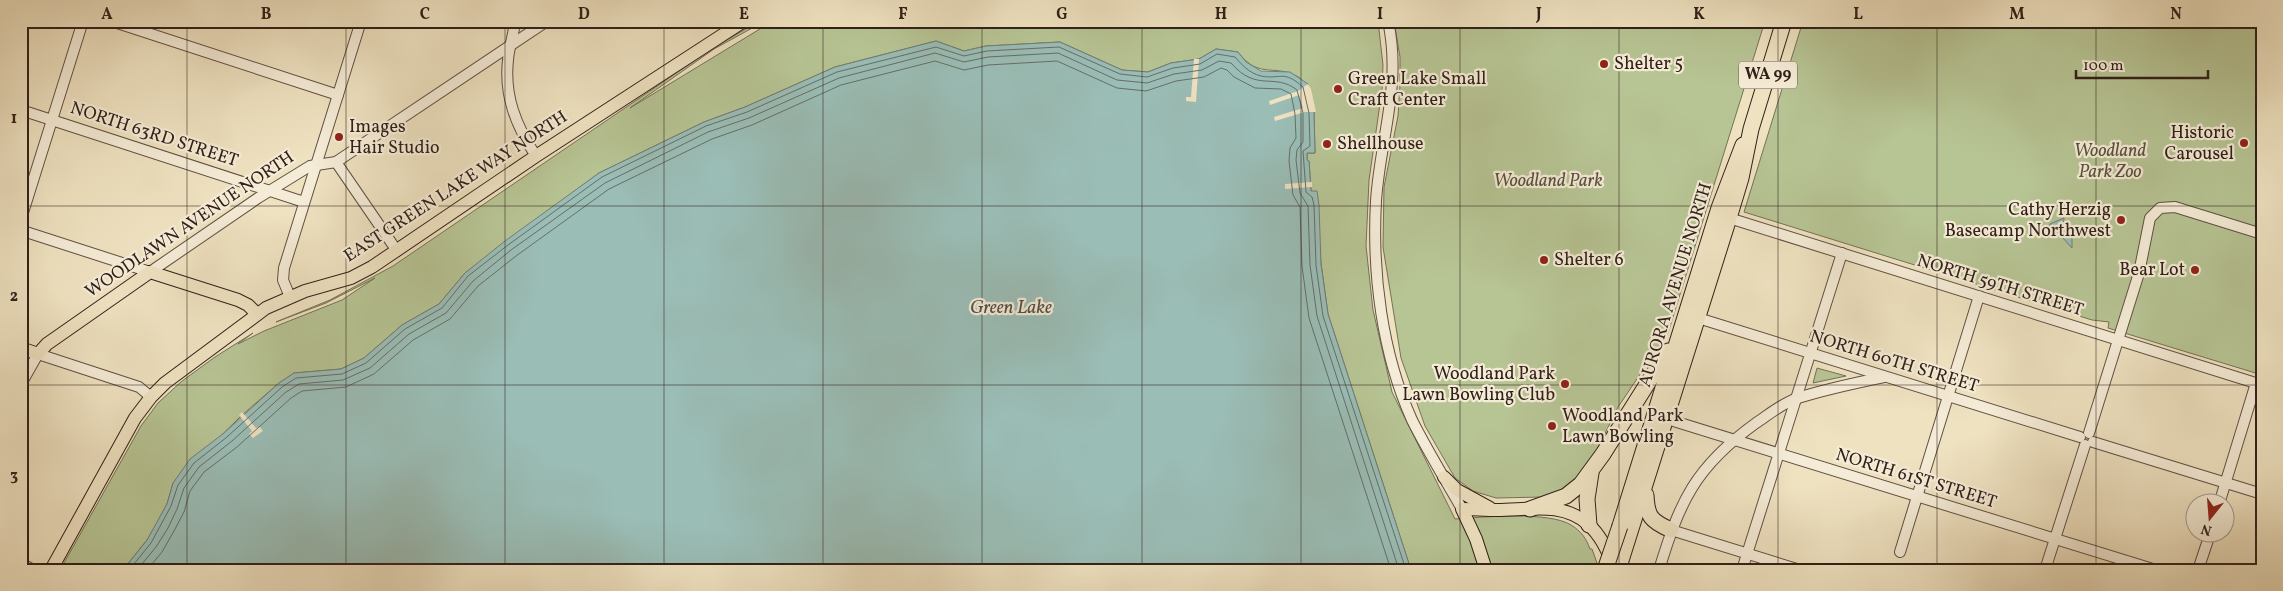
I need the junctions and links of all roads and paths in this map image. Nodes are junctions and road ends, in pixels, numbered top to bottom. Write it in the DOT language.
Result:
graph roads {
  1 [pos="83,21"];
  2 [pos="111,21"];
  3 [pos="361,21"];
  4 [pos="516,21"];
  5 [pos="547,21"];
  6 [pos="744,21"];
  7 [pos="1388,21"];
  8 [pos="1784,21"];
  9 [pos="510,46"];
  10 [pos="338,95"];
  11 [pos="21,110"];
  12 [pos="52,120"];
  13 [pos="1751,128"];
  14 [pos="536,156"];
  15 [pos="336,162"];
  16 [pos="316,163"];
  17 [pos="269,191"];
  18 [pos="304,202"];
  19 [pos="1729,218"];
  20 [pos="21,219"];
  21 [pos="22,229"];
  22 [pos="2262,234"];
  23 [pos="397,251"];
  24 [pos="1842,253"];
  25 [pos="150,272"];
  26 [pos="1979,296"];
  27 [pos="290,297"];
  28 [pos="257,314"];
  29 [pos="1698,318"];
  30 [pos="1681,328"];
  31 [pos="2118,340"];
  32 [pos="21,348"];
  33 [pos="1810,353"];
  34 [pos="38,354"];
  35 [pos="1885,376"];
  36 [pos="21,384"];
  37 [pos="2259,384"];
  38 [pos="1948,396"];
  39 [pos="150,397"];
  40 [pos="1796,398"];
  41 [pos="1667,419"];
  42 [pos="1734,439"];
  43 [pos="2087,439"];
  44 [pos="1779,453"];
  45 [pos="1592,472"];
  46 [pos="1444,477"];
  47 [pos="2226,483"];
  48 [pos="1645,489"];
  49 [pos="2223,494"];
  50 [pos="2262,494"];
  51 [pos="1917,496"];
  52 [pos="1462,509"];
  53 [pos="1530,509"];
  54 [pos="1497,510"];
  55 [pos="1589,525"];
  56 [pos="1671,530"];
  57 [pos="2055,539"];
  58 [pos="2207,544"];
  59 [pos="1900,552"];
  60 [pos="1748,553"];
  61 [pos="21,563"];
  62 [pos="34,570"];
  63 [pos="52,570"];
  64 [pos="1486,570"];
  65 [pos="1605,570"];
  66 [pos="1617,570"];
  67 [pos="1659,570"];
  68 [pos="1742,570"];
  69 [pos="1800,570"];
  70 [pos="2045,570"];
  71 [pos="2156,570"];
  72 [pos="2198,570"];
  1 -- 12 [label="street"];
  2 -- 10 [label="street"];
  3 -- 10 [label="street"];
  4 -- 9 [label="street"];
  5 -- 9 [label="street"];
  6 -- 14 [label="main road, EAST GREEN LAKE WAY NORTH"];
  7 -- 46 [label="street"];
  8 -- 13 [label="highway, AURORA AVENUE NORTH / WA 99"];
  9 -- 14 [label="street"];
  9 -- 15 [label="street"];
  10 -- 16 [label="street"];
  11 -- 12 [label="street, NORTH 63RD STREET"];
  12 -- 17 [label="street, NORTH 63RD STREET"];
  12 -- 20 [label="street"];
  13 -- 19 [label="highway, AURORA AVENUE NORTH / WA 99"];
  13 -- 30 [label="highway, AURORA AVENUE NORTH / WA 99"];
  14 -- 23 [label="main road, EAST GREEN LAKE WAY NORTH"];
  15 -- 16 [label="street, WOODLAWN AVENUE NORTH"];
  15 -- 23 [label="street"];
  16 -- 17 [label="street, WOODLAWN AVENUE NORTH"];
  16 -- 18 [label="street"];
  17 -- 18 [label="street, NORTH 63RD STREET"];
  17 -- 25 [label="street, WOODLAWN AVENUE NORTH"];
  18 -- 27 [label="street"];
  19 -- 24 [label="street, NORTH 59TH STREET"];
  19 -- 29 [label="highway, AURORA AVENUE NORTH / WA 99"];
  21 -- 25 [label="street"];
  22 -- 31 [label="street"];
  23 -- 27 [label="main road, EAST GREEN LAKE WAY NORTH"];
  24 -- 26 [label="street, NORTH 59TH STREET"];
  24 -- 33 [label="street"];
  25 -- 28 [label="main road"];
  25 -- 34 [label="main road, WOODLAWN AVENUE NORTH"];
  26 -- 31 [label="street, NORTH 59TH STREET"];
  26 -- 38 [label="street"];
  27 -- 28 [label="main road, EAST GREEN LAKE WAY NORTH"];
  28 -- 39 [label="main road, EAST GREEN LAKE WAY NORTH"];
  29 -- 33 [label="street, NORTH 60TH STREET"];
  29 -- 41 [label="highway, AURORA AVENUE NORTH / WA 99"];
  30 -- 45 [label="highway"];
  30 -- 65 [label="highway, AURORA AVENUE NORTH / WA 99, bridge"];
  31 -- 37 [label="street, NORTH 59TH STREET"];
  31 -- 43 [label="street"];
  32 -- 34 [label="main road"];
  33 -- 35 [label="street, NORTH 60TH STREET"];
  33 -- 40 [label="street"];
  34 -- 36 [label="street, WOODLAWN AVENUE NORTH"];
  34 -- 39 [label="street"];
  35 -- 38 [label="street, NORTH 60TH STREET"];
  35 -- 40 [label="street"];
  37 -- 47 [label="street"];
  38 -- 43 [label="street, NORTH 60TH STREET"];
  38 -- 51 [label="street"];
  39 -- 63 [label="main road, EAST GREEN LAKE WAY NORTH"];
  40 -- 42 [label="street"];
  40 -- 44 [label="street"];
  41 -- 42 [label="street, NORTH 61ST STREET"];
  41 -- 48 [label="highway, AURORA AVENUE NORTH / WA 99"];
  42 -- 44 [label="street, NORTH 61ST STREET"];
  42 -- 56 [label="street"];
  43 -- 47 [label="street, NORTH 60TH STREET"];
  43 -- 57 [label="street"];
  44 -- 51 [label="street, NORTH 61ST STREET"];
  44 -- 60 [label="street"];
  45 -- 53 [label="highway"];
  45 -- 55 [label="highway"];
  46 -- 52 [label="street"];
  46 -- 54 [label="main road"];
  47 -- 49 [label="street"];
  47 -- 50 [label="street, NORTH 60TH STREET"];
  48 -- 56 [label="highway"];
  48 -- 66 [label="highway, AURORA AVENUE NORTH / WA 99"];
  51 -- 57 [label="street, NORTH 61ST STREET"];
  51 -- 59 [label="street"];
  52 -- 54 [label="main road"];
  52 -- 64 [label="main road"];
  53 -- 54 [label="main road"];
  53 -- 55 [label="main road"];
  55 -- 66 [label="main road"];
  56 -- 60 [label="street"];
  56 -- 67 [label="street"];
  57 -- 70 [label="street"];
  57 -- 71 [label="street, NORTH 61ST STREET"];
  58 -- 72 [label="street"];
  60 -- 68 [label="street"];
  60 -- 69 [label="street"];
  61 -- 62 [label="street"];
}
